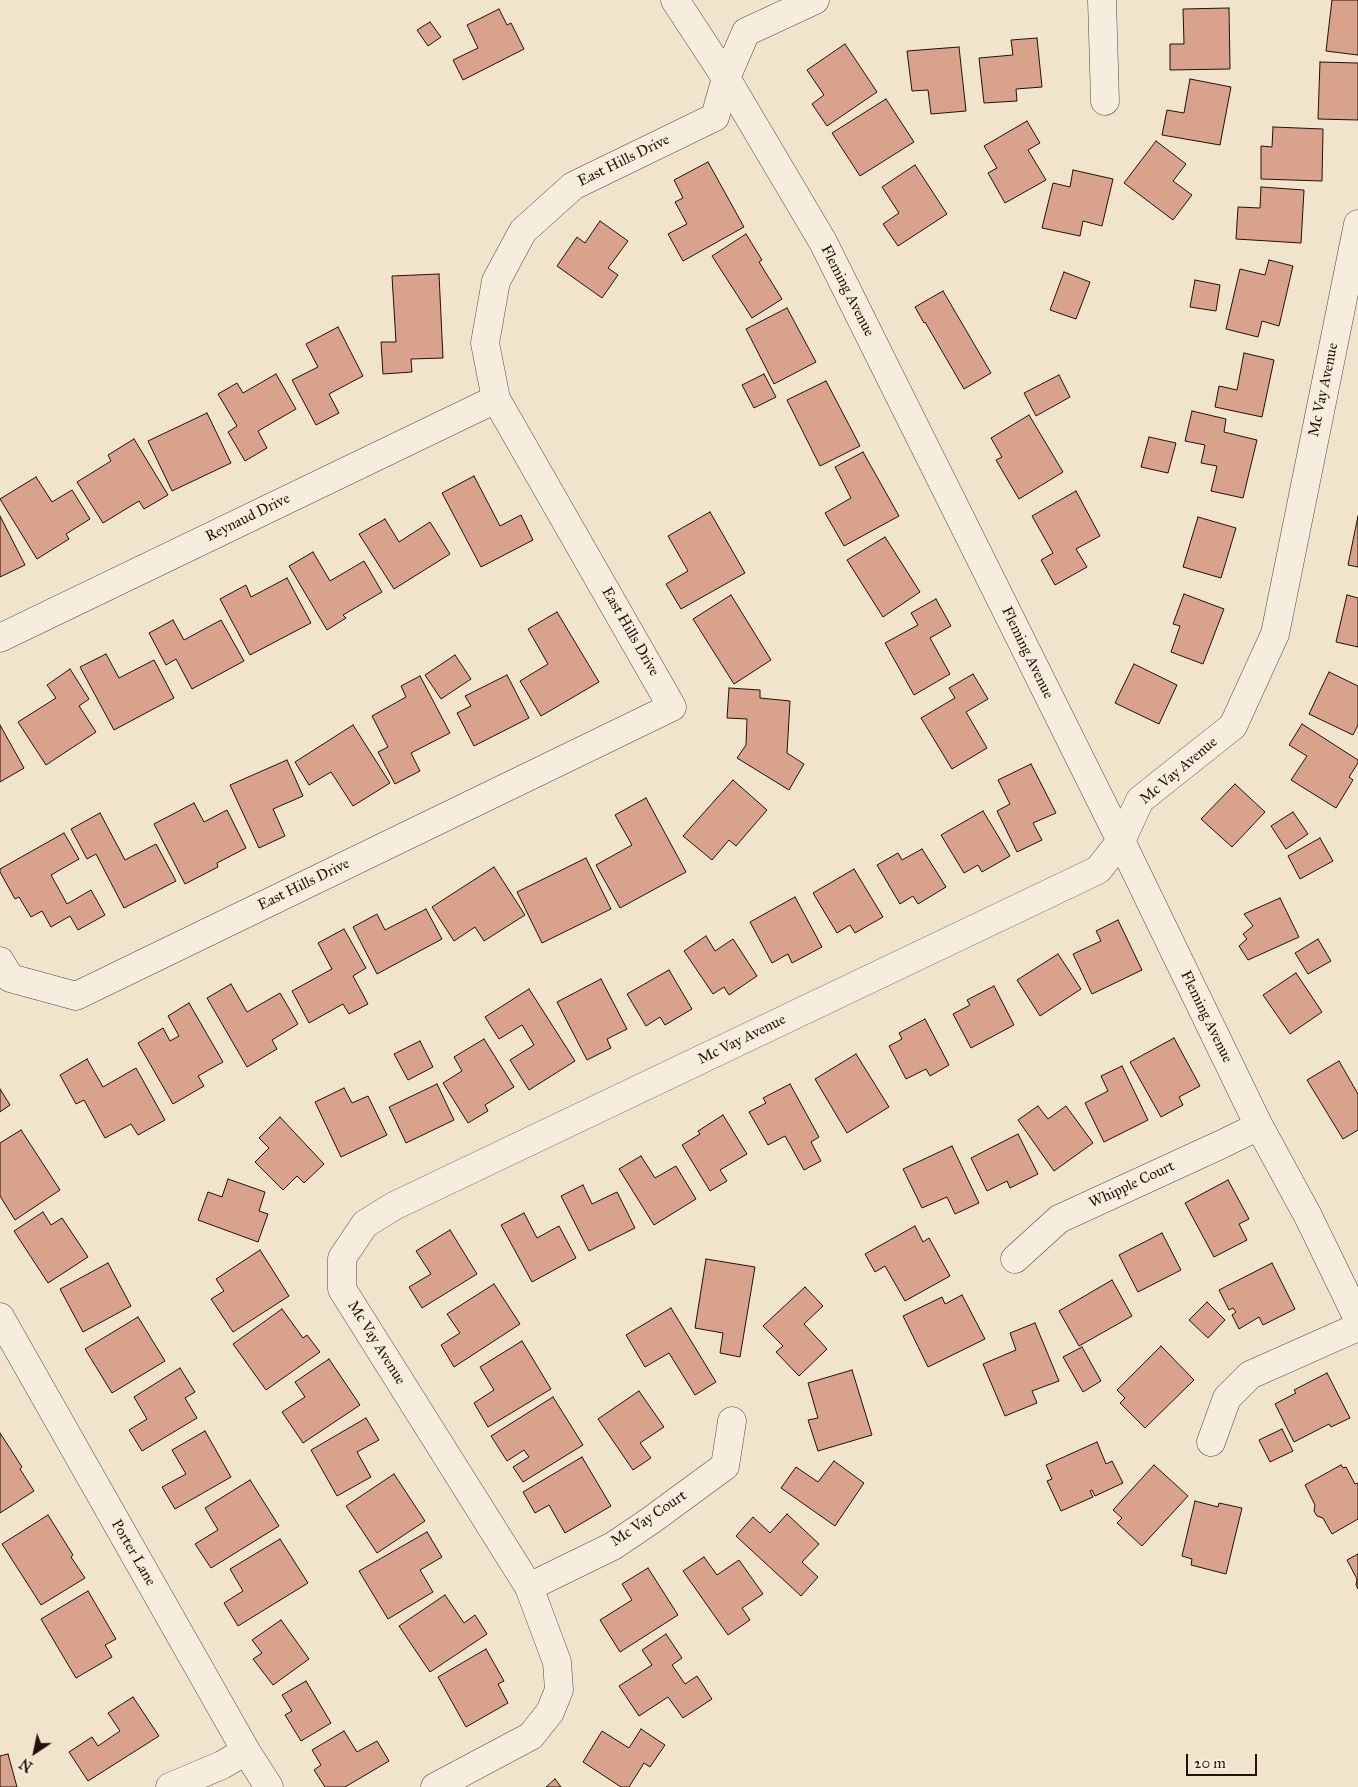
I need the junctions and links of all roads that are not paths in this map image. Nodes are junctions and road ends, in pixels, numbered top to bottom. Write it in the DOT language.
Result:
graph roads {
  1 [pos="675,0"];
  2 [pos="815,0"];
  3 [pos="1102,0"];
  4 [pos="726,78"];
  5 [pos="1105,101"];
  6 [pos="1358,224"];
  7 [pos="496,398"];
  8 [pos="0,638"];
  9 [pos="1121,840"];
  10 [pos="0,961"];
  11 [pos="1259,1126"];
  12 [pos="1015,1259"];
  13 [pos="0,1317"];
  14 [pos="1358,1319"];
  15 [pos="1358,1327"];
  16 [pos="732,1421"];
  17 [pos="1211,1442"];
  18 [pos="529,1587"];
  19 [pos="246,1751"];
  20 [pos="170,1787"];
  21 [pos="269,1787"];
  22 [pos="435,1787"];
  1 -- 4 [label="street, Fleming Avenue"];
  2 -- 4 [label="street, East Hills Drive"];
  3 -- 5 [label="street"];
  4 -- 7 [label="street, East Hills Drive"];
  4 -- 9 [label="street, Fleming Avenue"];
  6 -- 9 [label="street, Mc Vay Avenue"];
  7 -- 8 [label="street, Reynaud Drive"];
  7 -- 10 [label="street, East Hills Drive"];
  9 -- 11 [label="street, Fleming Avenue"];
  9 -- 18 [label="street, Mc Vay Avenue"];
  11 -- 12 [label="street, Whipple Court"];
  11 -- 14 [label="street, Fleming Avenue"];
  13 -- 19 [label="street, Porter Lane"];
  15 -- 17 [label="street"];
  16 -- 18 [label="street, Mc Vay Court"];
  18 -- 22 [label="street, Mc Vay Avenue"];
  19 -- 20 [label="street"];
  19 -- 21 [label="street, Porter Lane"];
}
